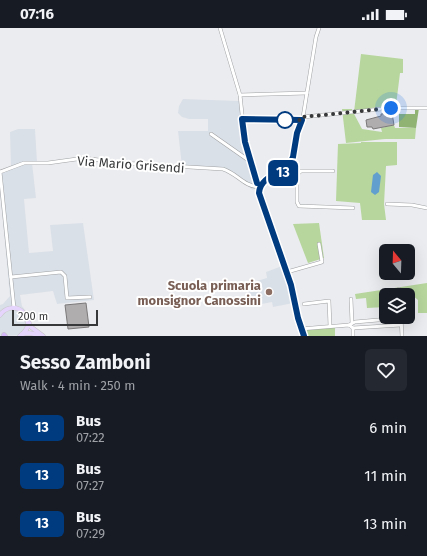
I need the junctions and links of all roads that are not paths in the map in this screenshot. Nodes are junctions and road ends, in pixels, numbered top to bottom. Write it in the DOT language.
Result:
graph roads {
  1 [pos="220,28"];
  2 [pos="319,28"];
  3 [pos="307,94"];
  4 [pos="240,95"];
  5 [pos="427,108"];
  6 [pos="303,118"];
  7 [pos="242,119"];
  8 [pos="211,134"];
  9 [pos="251,162"];
  10 [pos="286,170"];
  11 [pos="333,171"];
  12 [pos="0,172"];
  13 [pos="294,175"];
  14 [pos="260,187"];
  15 [pos="387,204"];
  16 [pos="353,208"];
  17 [pos="427,208"];
  18 [pos="319,244"];
  19 [pos="287,272"];
  20 [pos="11,277"];
  21 [pos="90,297"];
  22 [pos="351,299"];
  23 [pos="304,304"];
  24 [pos="14,308"];
  25 [pos="7,309"];
  26 [pos="0,311"];
  27 [pos="0,315"];
  28 [pos="28,320"];
  29 [pos="379,321"];
  30 [pos="351,324"];
  31 [pos="401,325"];
  32 [pos="330,326"];
  33 [pos="353,328"];
  34 [pos="300,329"];
  35 [pos="21,335"];
  36 [pos="42,336"];
  37 [pos="304,336"];
  38 [pos="353,336"];
  39 [pos="402,336"];
  1 -- 4 [label="street"];
  2 -- 3 [label="street"];
  3 -- 4 [label="street"];
  3 -- 6 [label="street"];
  4 -- 7 [label="street"];
  5 -- 6 [label="street"];
  6 -- 7 [label="street"];
  6 -- 10 [label="street"];
  7 -- 9 [label="street"];
  8 -- 9 [label="street"];
  9 -- 14 [label="street"];
  10 -- 13 [label="street"];
  10 -- 14 [label="street"];
  11 -- 13 [label="street"];
  12 -- 14 [label="street, Via Mario Grisendi"];
  12 -- 20 [label="street"];
  13 -- 16 [label="street"];
  14 -- 19 [label="street"];
  15 -- 17 [label="street"];
  18 -- 19 [label="street"];
  19 -- 34 [label="street"];
  20 -- 21 [label="street"];
  20 -- 24 [label="street"];
  22 -- 30 [label="street"];
  23 -- 32 [label="street"];
  24 -- 25 [label="main road"];
  24 -- 28 [label="main road"];
  25 -- 26 [label="main road"];
  25 -- 27 [label="main road"];
  28 -- 35 [label="main road"];
  28 -- 36 [label="main road"];
  29 -- 30 [label="street"];
  30 -- 32 [label="street"];
  30 -- 33 [label="street"];
  31 -- 33 [label="street"];
  31 -- 39 [label="street"];
  32 -- 34 [label="street"];
  33 -- 38 [label="street"];
  34 -- 37 [label="street"];
  35 -- 36 [label="main road"];
}
